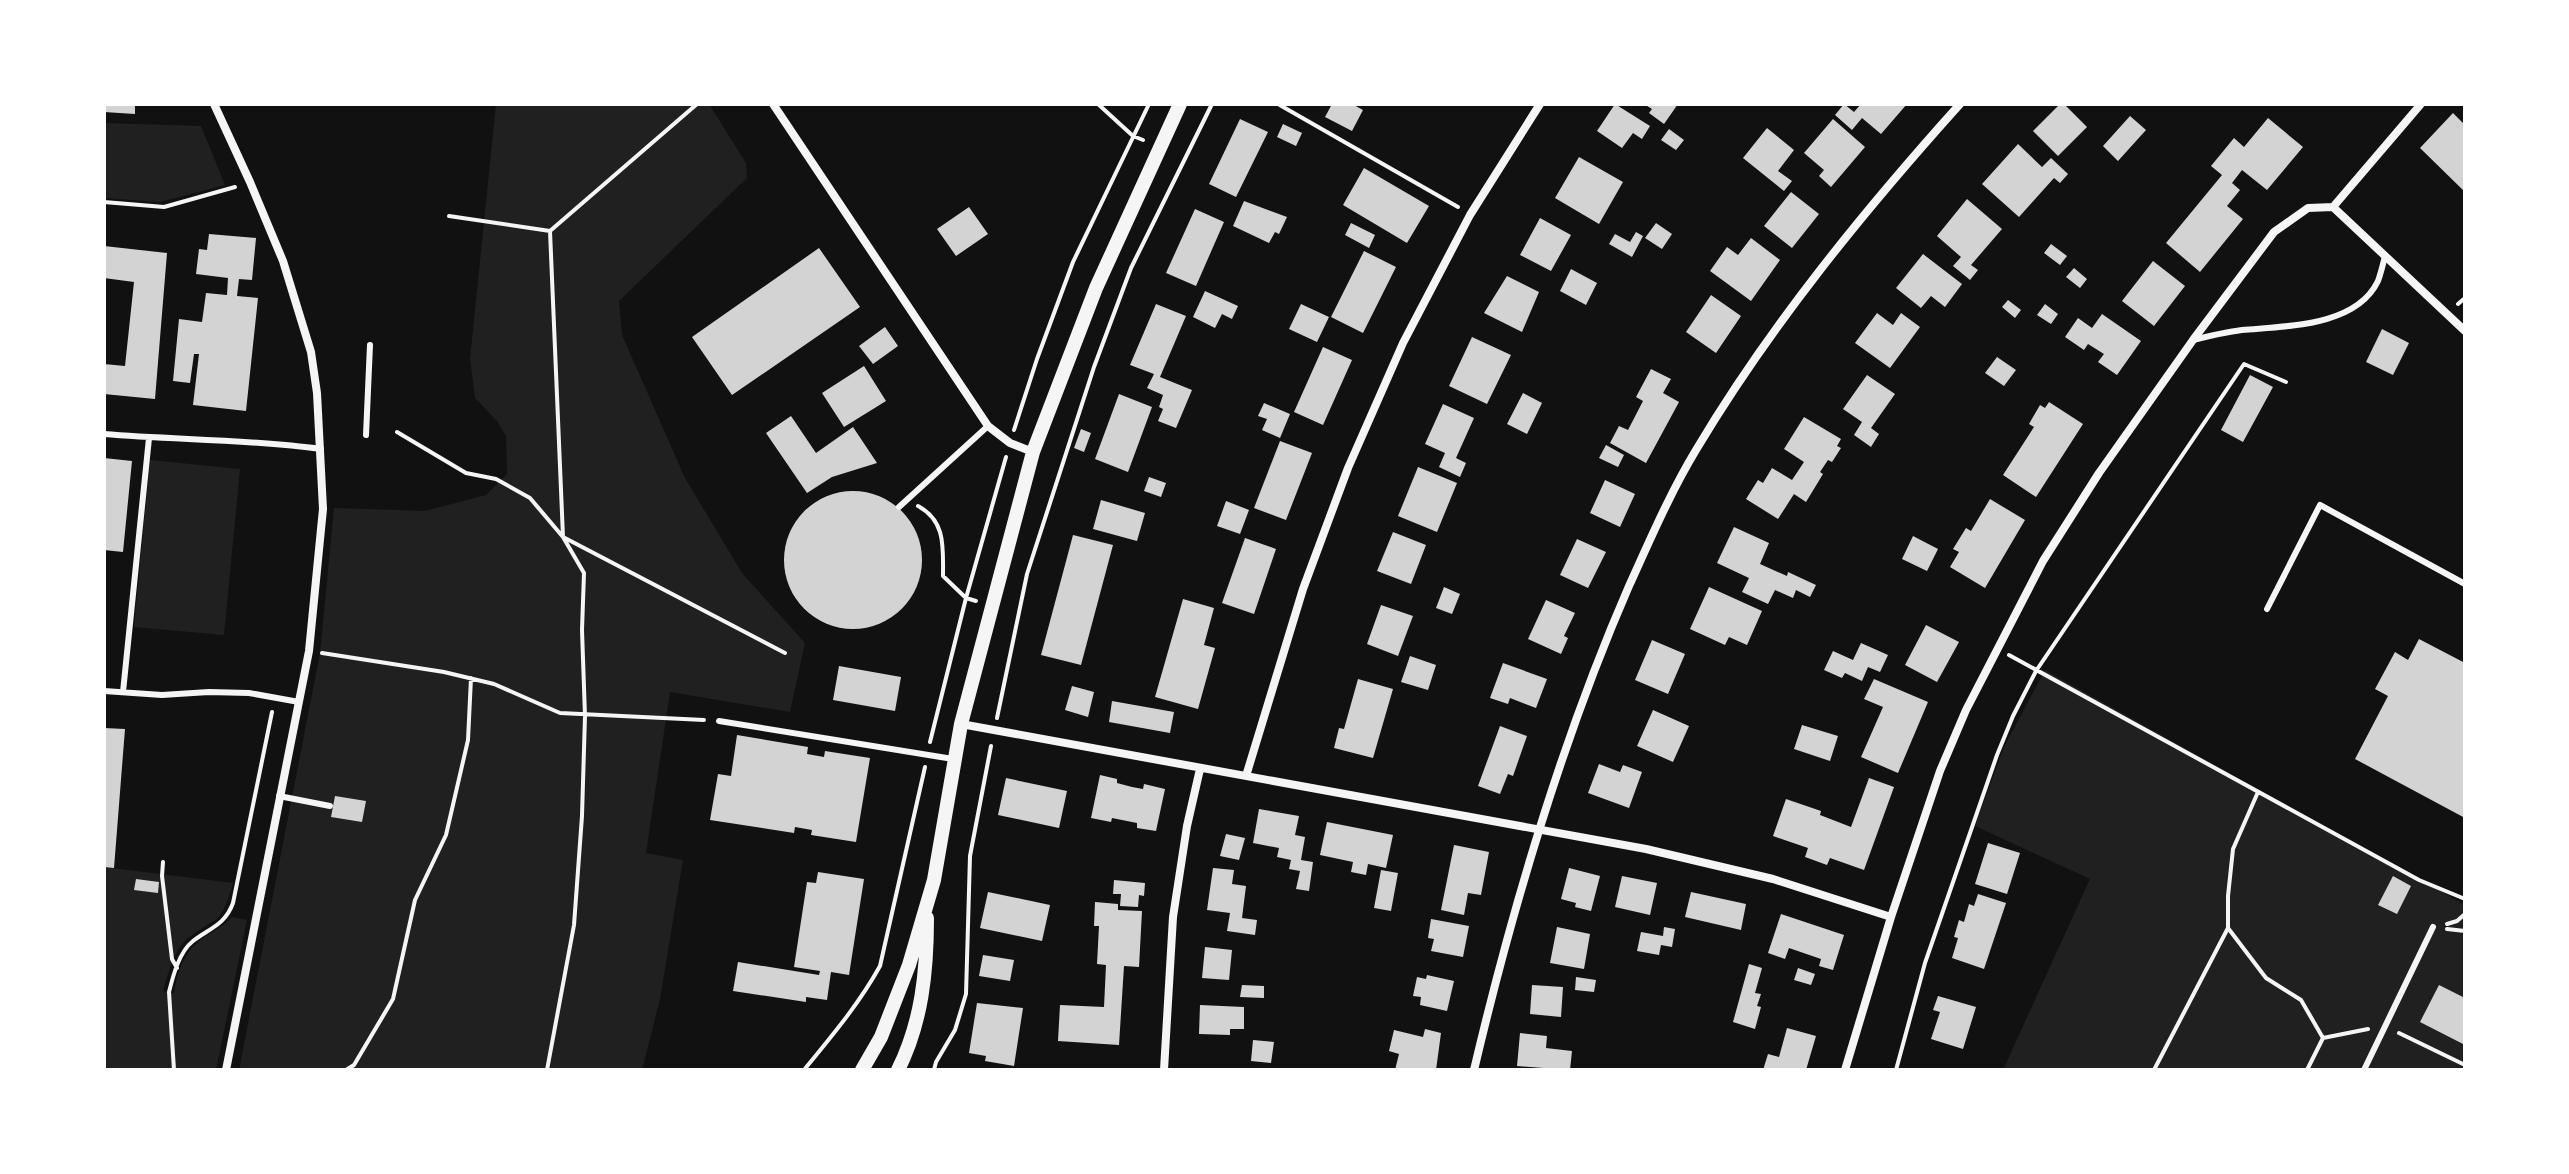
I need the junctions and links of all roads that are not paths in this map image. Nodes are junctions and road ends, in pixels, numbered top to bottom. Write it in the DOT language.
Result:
graph roads {
  1 [pos="214,104"];
  2 [pos="773,104"];
  3 [pos="1180,104"];
  4 [pos="1540,104"];
  5 [pos="1960,104"];
  6 [pos="2421,104"];
  7 [pos="2333,207"];
  8 [pos="2385,256"];
  9 [pos="2465,331"];
  10 [pos="2193,340"];
  11 [pos="370,345"];
  12 [pos="988,426"];
  13 [pos="104,434"];
  14 [pos="366,435"];
  15 [pos="149,438"];
  16 [pos="321,449"];
  17 [pos="1033,452"];
  18 [pos="899,507"];
  19 [pos="2465,584"];
  20 [pos="2267,609"];
  21 [pos="104,691"];
  22 [pos="123,692"];
  23 [pos="299,702"];
  24 [pos="719,721"];
  25 [pos="961,724"];
  26 [pos="953,759"];
  27 [pos="1200,769"];
  28 [pos="1246,776"];
  29 [pos="279,796"];
  30 [pos="330,806"];
  31 [pos="1540,830"];
  32 [pos="927,902"];
  33 [pos="1891,917"];
  34 [pos="2433,927"];
  35 [pos="226,1070"];
  36 [pos="862,1070"];
  37 [pos="898,1070"];
  38 [pos="1164,1070"];
  39 [pos="1474,1070"];
  40 [pos="1845,1070"];
  41 [pos="2364,1070"];
  1 -- 16 [label="street"];
  2 -- 12 [label="street"];
  3 -- 17 [label="street"];
  4 -- 28 [label="street"];
  5 -- 31 [label="street"];
  6 -- 7 [label="street"];
  7 -- 8 [label="street"];
  7 -- 10 [label="street"];
  8 -- 9 [label="street"];
  8 -- 10 [label="lane"];
  10 -- 33 [label="street"];
  11 -- 14 [label="lane"];
  12 -- 17 [label="street"];
  12 -- 18 [label="lane"];
  13 -- 15 [label="lane"];
  15 -- 16 [label="lane"];
  15 -- 22 [label="lane"];
  16 -- 23 [label="street"];
  17 -- 25 [label="street"];
  19 -- 20 [label="lane"];
  21 -- 22 [label="lane"];
  22 -- 23 [label="lane"];
  23 -- 29 [label="street"];
  24 -- 26 [label="lane"];
  25 -- 26 [label="street"];
  25 -- 27 [label="street"];
  26 -- 32 [label="street"];
  27 -- 28 [label="street"];
  27 -- 38 [label="street"];
  28 -- 31 [label="street"];
  29 -- 30 [label="lane"];
  29 -- 35 [label="street"];
  31 -- 33 [label="street"];
  31 -- 39 [label="street"];
  32 -- 36 [label="street"];
  32 -- 37 [label="street"];
  33 -- 40 [label="street"];
  34 -- 41 [label="lane"];
}
